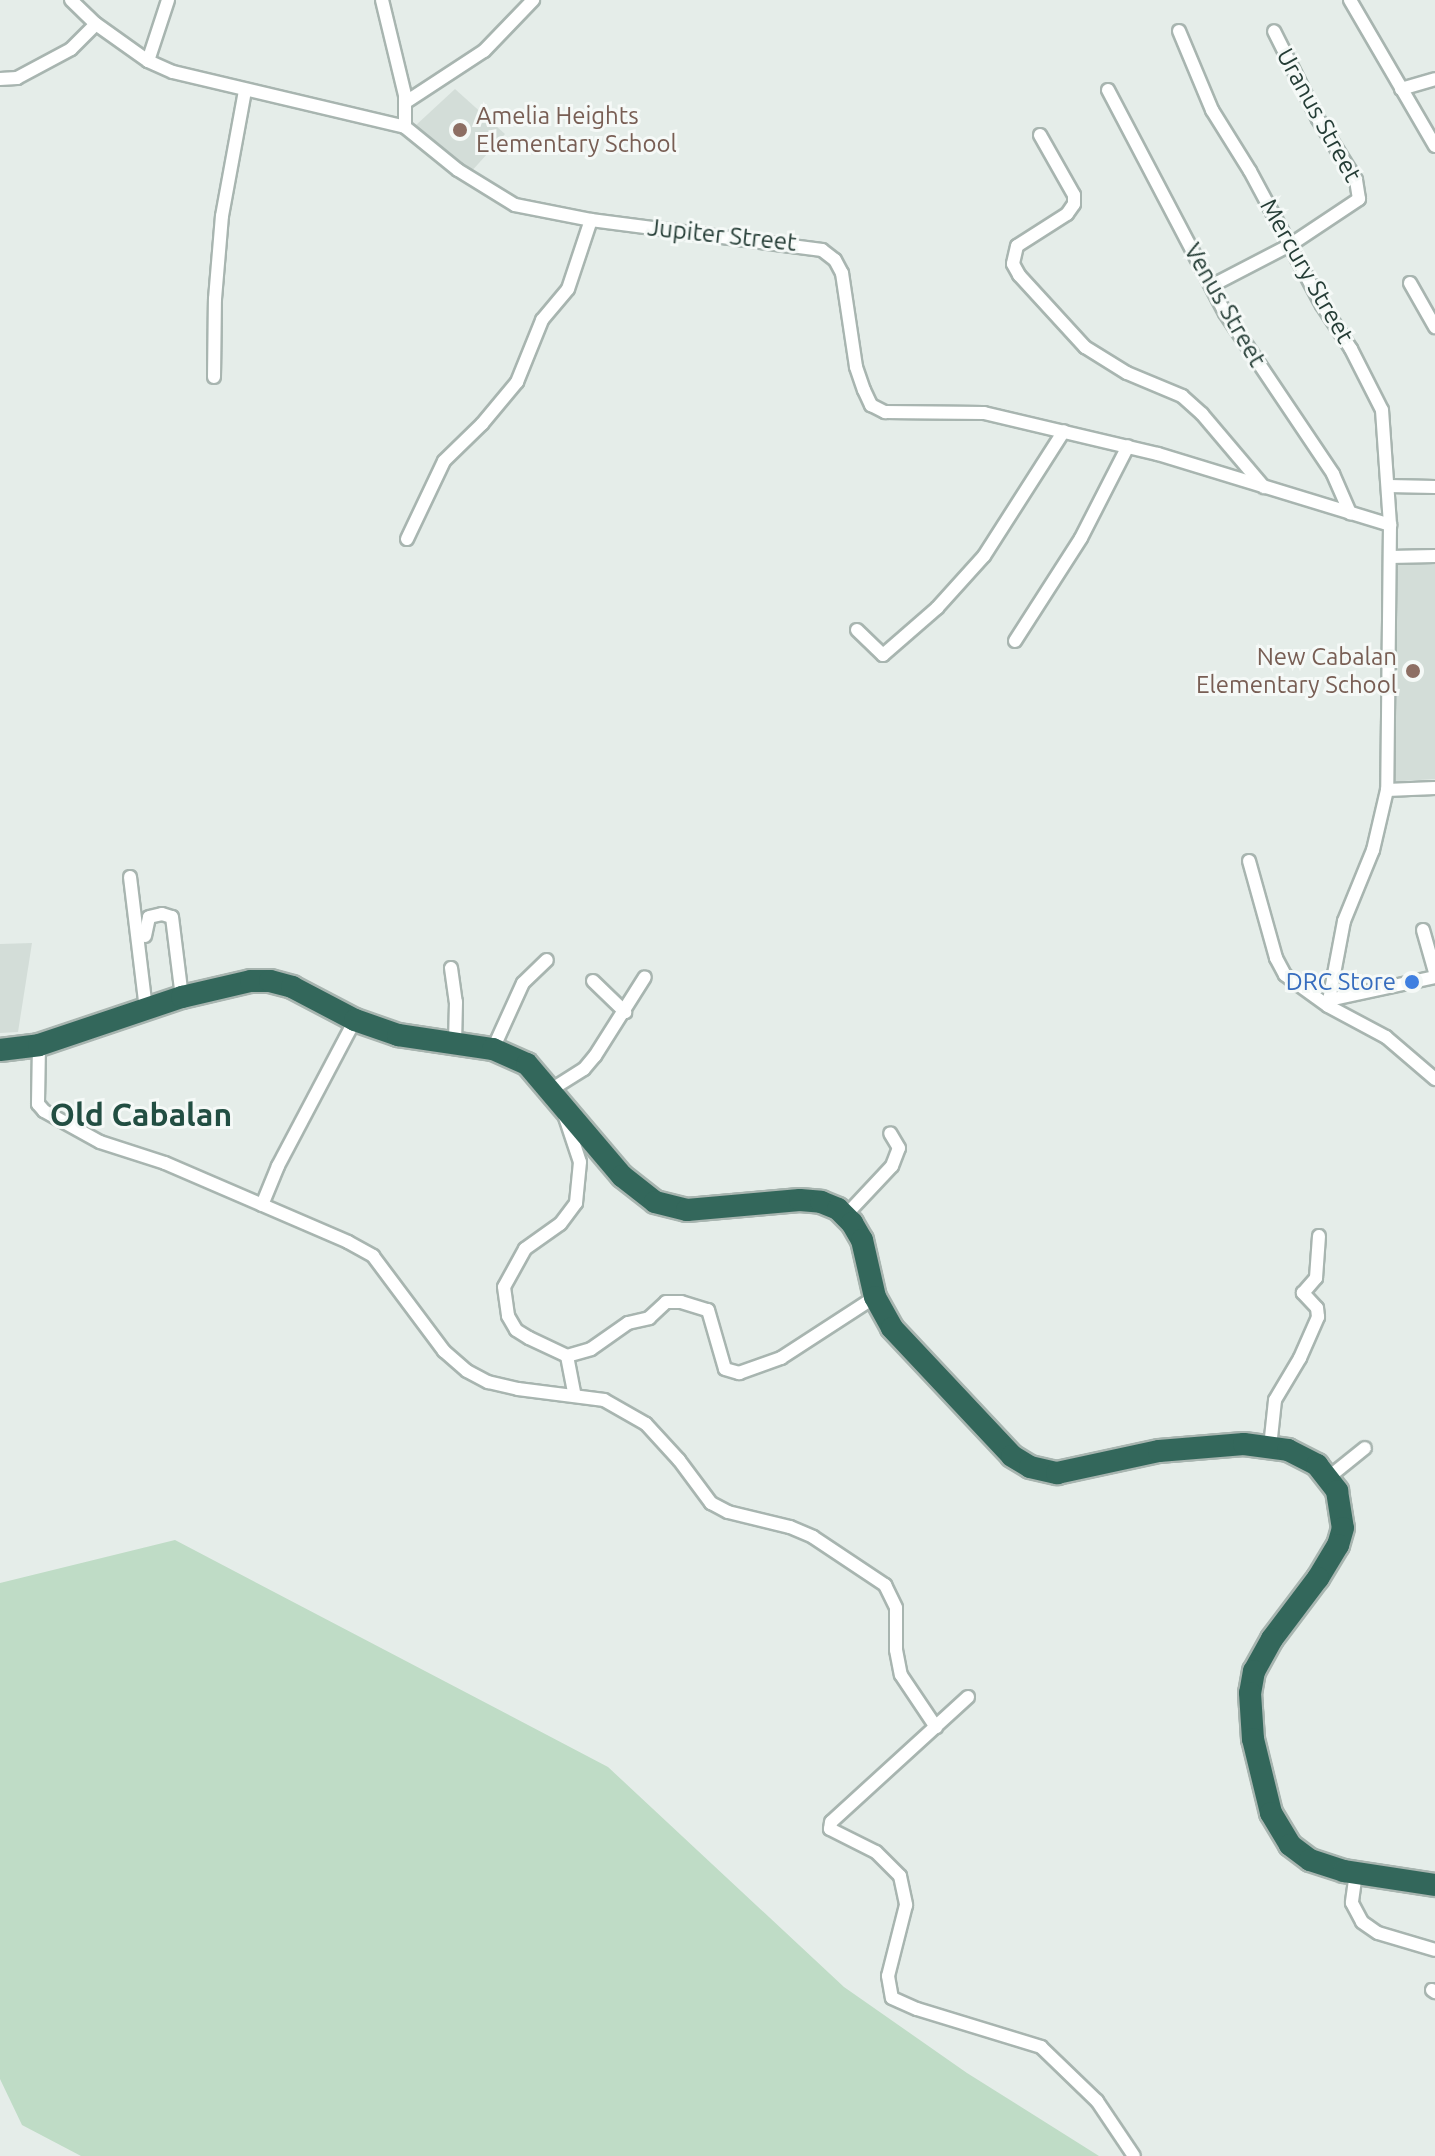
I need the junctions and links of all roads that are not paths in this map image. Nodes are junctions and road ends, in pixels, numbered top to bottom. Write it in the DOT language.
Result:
graph roads {
  1 [pos="71,0"];
  2 [pos="168,0"];
  3 [pos="382,0"];
  4 [pos="533,0"];
  5 [pos="1350,0"];
  6 [pos="96,24"];
  7 [pos="1179,31"];
  8 [pos="1274,31"];
  9 [pos="148,61"];
  10 [pos="0,79"];
  11 [pos="1435,79"];
  12 [pos="1401,89"];
  13 [pos="1108,90"];
  14 [pos="245,91"];
  15 [pos="406,102"];
  16 [pos="405,127"];
  17 [pos="1040,135"];
  18 [pos="1435,146"];
  19 [pos="591,220"];
  20 [pos="1290,245"];
  21 [pos="1410,283"];
  22 [pos="1211,286"];
  23 [pos="1435,327"];
  24 [pos="214,377"];
  25 [pos="1064,431"];
  26 [pos="1128,446"];
  27 [pos="1389,486"];
  28 [pos="1264,487"];
  29 [pos="1435,487"];
  30 [pos="1350,513"];
  31 [pos="1390,525"];
  32 [pos="407,539"];
  33 [pos="1435,556"];
  34 [pos="1390,557"];
  35 [pos="857,630"];
  36 [pos="1015,641"];
  37 [pos="1435,788"];
  38 [pos="1387,790"];
  39 [pos="1249,861"];
  40 [pos="130,877"];
  41 [pos="1423,930"];
  42 [pos="145,936"];
  43 [pos="547,960"];
  44 [pos="451,968"];
  45 [pos="1435,975"];
  46 [pos="645,977"];
  47 [pos="593,981"];
  48 [pos="182,997"];
  49 [pos="1328,1003"];
  50 [pos="146,1009"];
  51 [pos="625,1012"];
  52 [pos="355,1020"];
  53 [pos="455,1043"];
  54 [pos="39,1045"];
  55 [pos="493,1049"];
  56 [pos="0,1050"];
  57 [pos="1435,1079"];
  58 [pos="555,1099"];
  59 [pos="890,1133"];
  60 [pos="262,1205"];
  61 [pos="846,1215"];
  62 [pos="1319,1236"];
  63 [pos="875,1297"];
  64 [pos="567,1356"];
  65 [pos="574,1393"];
  66 [pos="1270,1447"];
  67 [pos="1365,1448"];
  68 [pos="1329,1477"];
  69 [pos="968,1697"];
  70 [pos="936,1727"];
  71 [pos="1356,1873"];
  72 [pos="1435,1885"];
  73 [pos="1435,1950"];
  74 [pos="1134,2156"];
  1 -- 6 [label="street, Jupiter Street"];
  2 -- 9 [label="street"];
  3 -- 15 [label="street"];
  4 -- 15 [label="street"];
  5 -- 12 [label="street"];
  6 -- 9 [label="street, Jupiter Street"];
  6 -- 10 [label="street"];
  7 -- 20 [label="street, Mercury Street"];
  8 -- 20 [label="street, Uranus Street"];
  9 -- 14 [label="street, Jupiter Street"];
  11 -- 12 [label="street"];
  12 -- 18 [label="street"];
  13 -- 22 [label="street, Venus Street"];
  14 -- 16 [label="street, Jupiter Street"];
  14 -- 24 [label="street"];
  15 -- 16 [label="street"];
  16 -- 19 [label="street, Jupiter Street"];
  17 -- 28 [label="street"];
  19 -- 25 [label="street, Jupiter Street"];
  19 -- 32 [label="street"];
  20 -- 22 [label="street"];
  20 -- 27 [label="street, Mercury Street"];
  21 -- 23 [label="street"];
  22 -- 30 [label="street, Venus Street"];
  25 -- 26 [label="street, Jupiter Street"];
  25 -- 35 [label="street"];
  26 -- 28 [label="street, Jupiter Street"];
  26 -- 36 [label="street"];
  27 -- 29 [label="street"];
  27 -- 31 [label="street, Mercury Street"];
  28 -- 30 [label="street, Jupiter Street"];
  30 -- 31 [label="street, Jupiter Street"];
  31 -- 34 [label="street, Mercury Street"];
  33 -- 34 [label="street"];
  34 -- 38 [label="street, Mercury Street"];
  37 -- 38 [label="street"];
  38 -- 49 [label="street, Mercury Street"];
  39 -- 49 [label="street"];
  40 -- 50 [label="street"];
  41 -- 45 [label="street"];
  42 -- 48 [label="street"];
  43 -- 55 [label="street"];
  44 -- 53 [label="street"];
  45 -- 49 [label="street"];
  46 -- 51 [label="street"];
  47 -- 51 [label="street"];
  48 -- 50 [label="highway"];
  48 -- 52 [label="highway"];
  49 -- 57 [label="street"];
  50 -- 54 [label="highway"];
  51 -- 58 [label="street"];
  52 -- 53 [label="highway"];
  52 -- 60 [label="street"];
  53 -- 55 [label="highway"];
  54 -- 56 [label="highway"];
  54 -- 60 [label="street"];
  55 -- 58 [label="highway"];
  58 -- 61 [label="highway"];
  58 -- 64 [label="street"];
  59 -- 61 [label="street"];
  60 -- 65 [label="street"];
  61 -- 63 [label="highway"];
  62 -- 66 [label="street"];
  63 -- 64 [label="street"];
  63 -- 66 [label="highway"];
  64 -- 65 [label="street"];
  65 -- 70 [label="street"];
  66 -- 68 [label="highway"];
  67 -- 68 [label="street"];
  68 -- 71 [label="highway"];
  69 -- 70 [label="street"];
  70 -- 74 [label="street"];
  71 -- 72 [label="highway"];
  71 -- 73 [label="street"];
}
